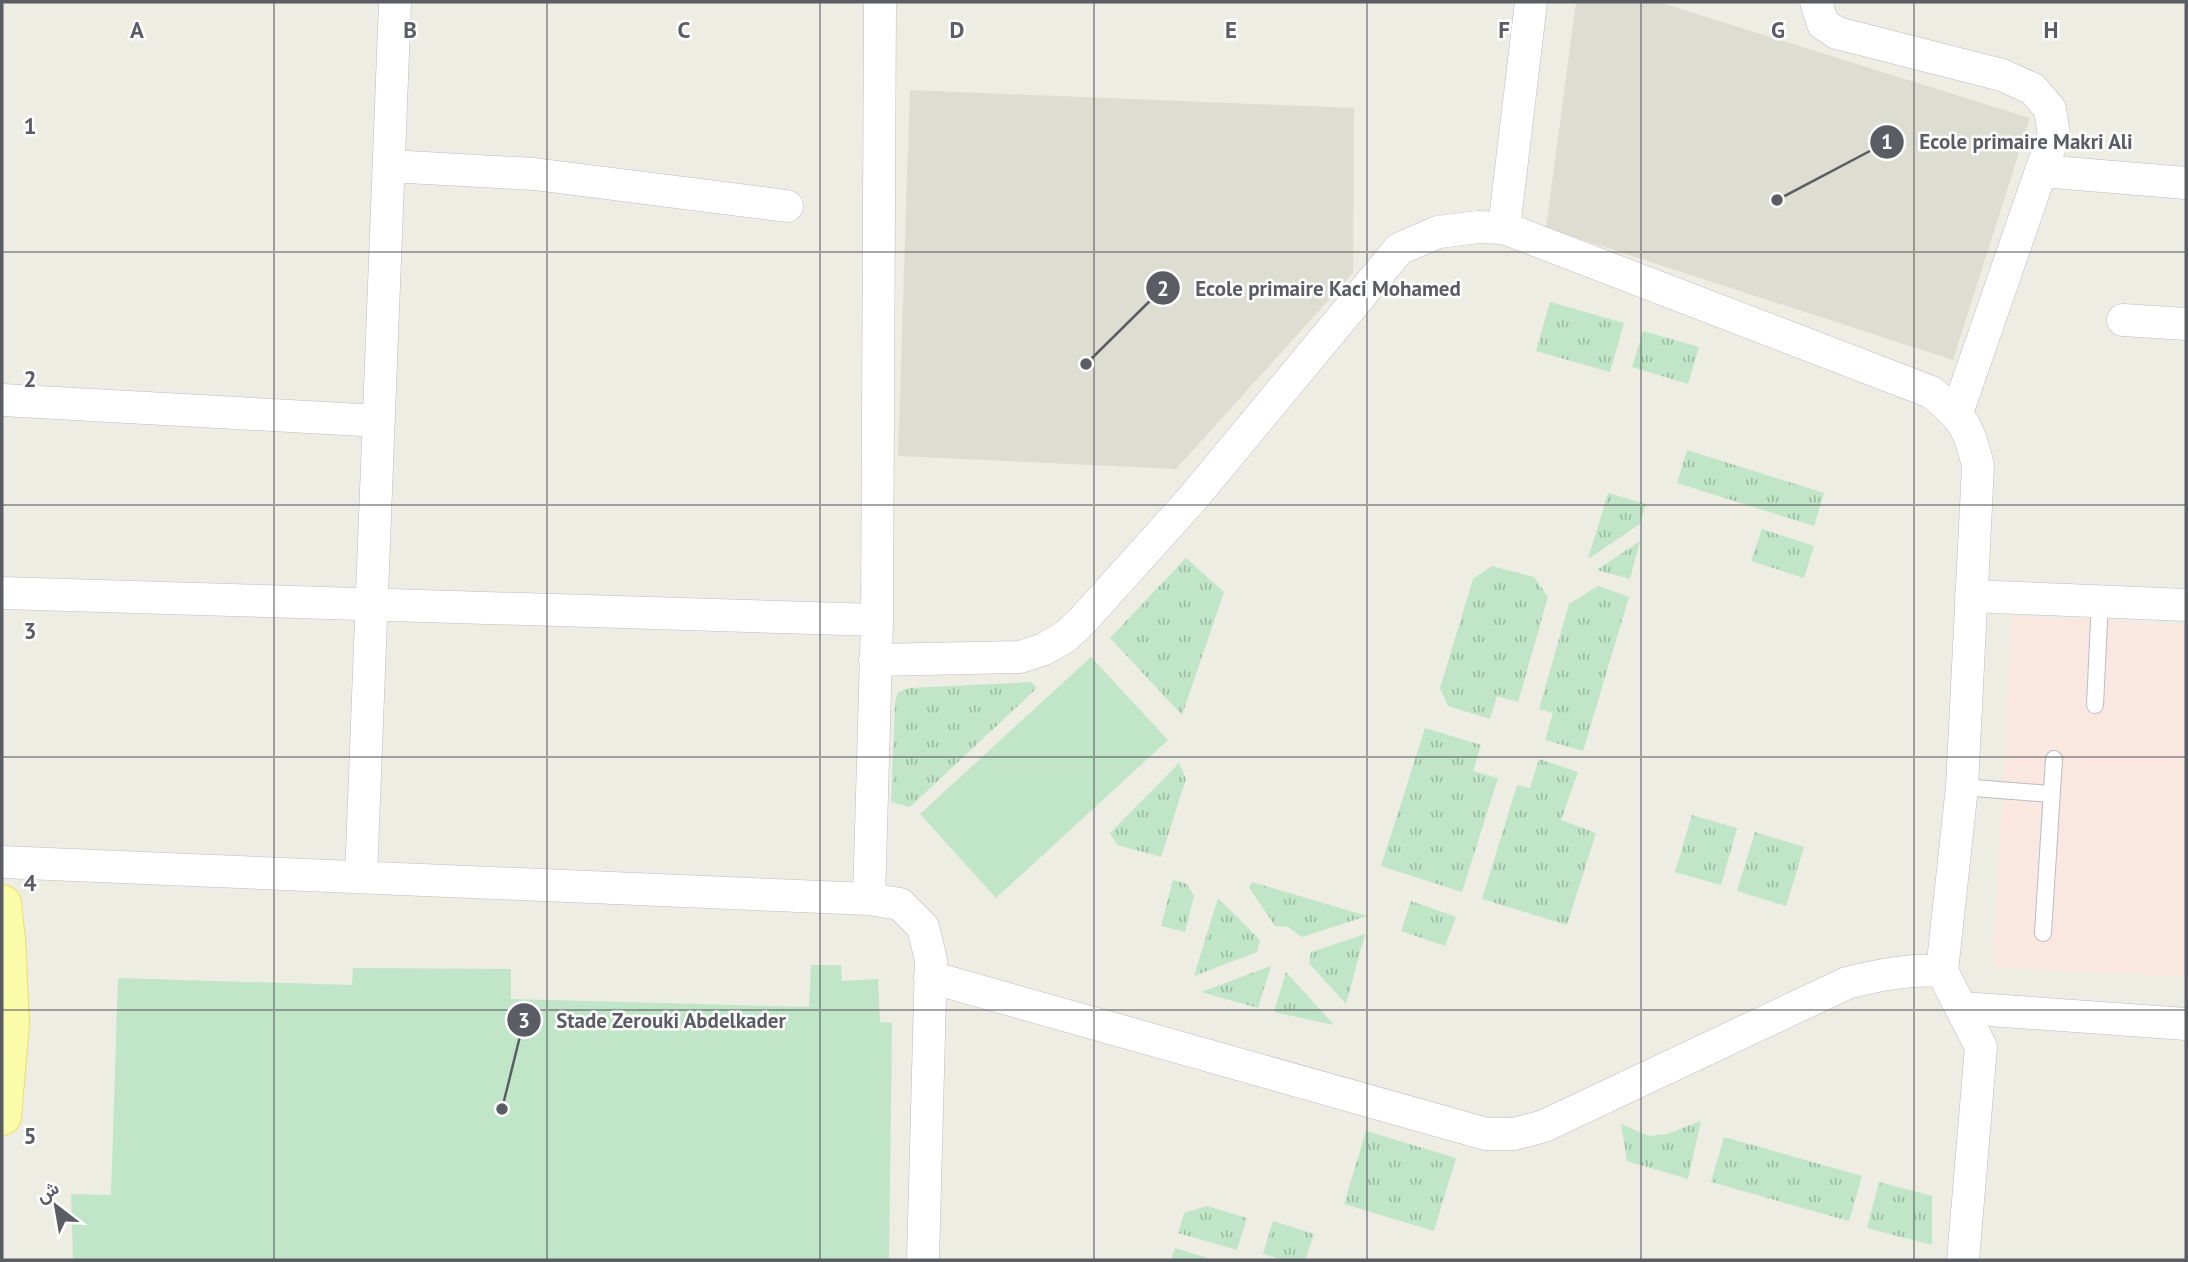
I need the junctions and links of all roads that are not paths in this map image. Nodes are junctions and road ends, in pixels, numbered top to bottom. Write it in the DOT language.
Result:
graph roads {
  1 [pos="395,2"];
  2 [pos="880,2"];
  3 [pos="1531,2"];
  4 [pos="1816,2"];
  5 [pos="388,166"];
  6 [pos="2041,172"];
  7 [pos="2186,183"];
  8 [pos="787,206"];
  9 [pos="1504,228"];
  10 [pos="2123,320"];
  11 [pos="2186,324"];
  12 [pos="2,400"];
  13 [pos="1957,413"];
  14 [pos="379,421"];
  15 [pos="2,593"];
  16 [pos="1970,596"];
  17 [pos="2100,601"];
  18 [pos="373,604"];
  19 [pos="2186,605"];
  20 [pos="877,620"];
  21 [pos="875,660"];
  22 [pos="2095,705"];
  23 [pos="2054,759"];
  24 [pos="1962,788"];
  25 [pos="2051,794"];
  26 [pos="2,862"];
  27 [pos="45,864"];
  28 [pos="361,877"];
  29 [pos="2,888"];
  30 [pos="869,899"];
  31 [pos="2,904"];
  32 [pos="2043,933"];
  33 [pos="1942,971"];
  34 [pos="930,977"];
  35 [pos="1962,1008"];
  36 [pos="2186,1024"];
  37 [pos="2,1116"];
  38 [pos="923,1260"];
  39 [pos="1963,1260"];
  1 -- 5 [label="street"];
  2 -- 20 [label="street"];
  3 -- 9 [label="street"];
  4 -- 6 [label="street"];
  5 -- 8 [label="street"];
  5 -- 14 [label="street"];
  6 -- 7 [label="street"];
  6 -- 13 [label="street"];
  9 -- 13 [label="street"];
  9 -- 21 [label="street"];
  10 -- 11 [label="street"];
  12 -- 14 [label="street"];
  13 -- 16 [label="street"];
  14 -- 18 [label="street"];
  15 -- 18 [label="street"];
  16 -- 17 [label="street"];
  16 -- 24 [label="street"];
  17 -- 19 [label="street"];
  17 -- 22 [label="lane"];
  18 -- 20 [label="street"];
  18 -- 28 [label="street"];
  20 -- 21 [label="street"];
  21 -- 30 [label="street"];
  23 -- 25 [label="lane"];
  24 -- 25 [label="lane"];
  24 -- 33 [label="street"];
  25 -- 32 [label="lane"];
  26 -- 27 [label="street"];
  27 -- 28 [label="street"];
  27 -- 29 [label="street"];
  28 -- 30 [label="street"];
  30 -- 34 [label="street"];
  31 -- 37 [label="main road"];
  33 -- 34 [label="street"];
  33 -- 35 [label="street"];
  34 -- 38 [label="street"];
  35 -- 36 [label="street"];
  35 -- 39 [label="street"];
}
